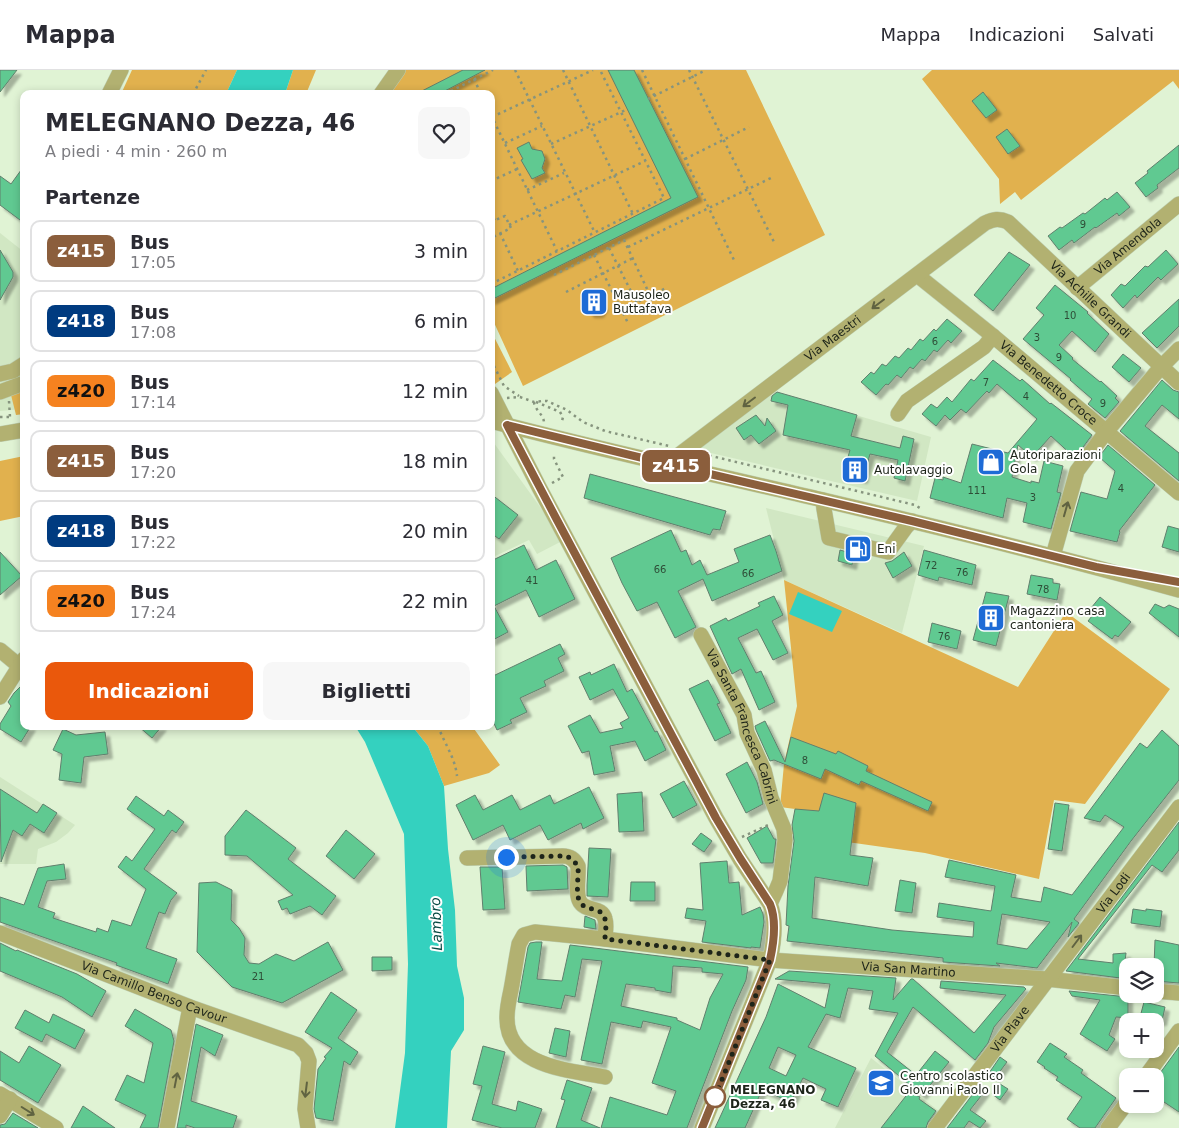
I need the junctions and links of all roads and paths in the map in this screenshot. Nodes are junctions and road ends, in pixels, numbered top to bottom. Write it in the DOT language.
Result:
graph roads {
  1 [pos="120,70"];
  2 [pos="206,70"];
  3 [pos="398,70"];
  4 [pos="493,70"];
  5 [pos="515,70"];
  6 [pos="563,70"];
  7 [pos="593,70"];
  8 [pos="600,70"];
  9 [pos="642,70"];
  10 [pos="690,70"];
  11 [pos="706,70"];
  12 [pos="693,77"];
  13 [pos="474,80"];
  14 [pos="569,81"];
  15 [pos="111,90"];
  16 [pos="195,90"];
  17 [pos="384,90"];
  18 [pos="454,90"];
  19 [pos="479,90"];
  20 [pos="655,96"];
  21 [pos="530,99"];
  22 [pos="648,99"];
  23 [pos="628,109"];
  24 [pos="621,112"];
  25 [pos="495,116"];
  26 [pos="495,124"];
  27 [pos="543,126"];
  28 [pos="590,126"];
  29 [pos="749,127"];
  30 [pos="724,140"];
  31 [pos="505,144"];
  32 [pos="551,144"];
  33 [pos="685,159"];
  34 [pos="645,160"];
  35 [pos="517,169"];
  36 [pos="565,172"];
  37 [pos="614,175"];
  38 [pos="771,178"];
  39 [pos="495,179"];
  40 [pos="748,189"];
  41 [pos="527,190"];
  42 [pos="575,194"];
  43 [pos="1179,204"];
  44 [pos="709,208"];
  45 [pos="538,212"];
  46 [pos="633,214"];
  47 [pos="1001,219"];
  48 [pos="495,220"];
  49 [pos="509,225"];
  50 [pos="500,233"];
  51 [pos="595,233"];
  52 [pos="495,236"];
  53 [pos="774,242"];
  54 [pos="628,247"];
  55 [pos="609,248"];
  56 [pos="557,252"];
  57 [pos="594,255"];
  58 [pos="633,258"];
  59 [pos="734,260"];
  60 [pos="618,266"];
  61 [pos="518,271"];
  62 [pos="603,273"];
  63 [pos="554,275"];
  64 [pos="917,275"];
  65 [pos="495,282"];
  66 [pos="666,288"];
  67 [pos="1077,288"];
  68 [pos="566,292"];
  69 [pos="650,295"];
  70 [pos="636,302"];
  71 [pos="656,308"];
  72 [pos="621,310"];
  73 [pos="642,315"];
  74 [pos="628,323"];
  75 [pos="993,336"];
  76 [pos="1179,349"];
  77 [pos="20,367"];
  78 [pos="1161,367"];
  79 [pos="495,368"];
  80 [pos="0,374"];
  81 [pos="1179,383"];
  82 [pos="20,384"];
  83 [pos="0,392"];
  84 [pos="495,396"];
  85 [pos="520,397"];
  86 [pos="495,400"];
  87 [pos="534,402"];
  88 [pos="898,414"];
  89 [pos="0,417"];
  90 [pos="562,421"];
  91 [pos="495,422"];
  92 [pos="20,423"];
  93 [pos="507,425"];
  94 [pos="1106,432"];
  95 [pos="0,434"];
  96 [pos="686,450"];
  97 [pos="554,456"];
  98 [pos="667,464"];
  99 [pos="563,477"];
  100 [pos="1179,493"];
  101 [pos="823,500"];
  102 [pos="925,512"];
  103 [pos="912,521"];
  104 [pos="1053,556"];
  105 [pos="1096,567"];
  106 [pos="1179,582"];
  107 [pos="1179,590"];
  108 [pos="701,635"];
  109 [pos="0,650"];
  110 [pos="20,665"];
  111 [pos="20,669"];
  112 [pos="0,697"];
  113 [pos="440,730"];
  114 [pos="457,776"];
  115 [pos="1179,807"];
  116 [pos="781,820"];
  117 [pos="742,837"];
  118 [pos="467,858"];
  119 [pos="770,904"];
  120 [pos="0,933"];
  121 [pos="605,939"];
  122 [pos="770,960"];
  123 [pos="1047,979"];
  124 [pos="1119,987"];
  125 [pos="1164,992"];
  126 [pos="1179,993"];
  127 [pos="190,1007"];
  128 [pos="1179,1031"];
  129 [pos="1152,1068"];
  130 [pos="605,1077"];
  131 [pos="5,1096"];
  132 [pos="1119,1113"];
  133 [pos="0,1116"];
  134 [pos="56,1128"];
  135 [pos="167,1128"];
  136 [pos="308,1128"];
  137 [pos="702,1128"];
  138 [pos="936,1128"];
  139 [pos="1108,1128"];
  1 -- 15 [label="street"];
  2 -- 16 [label="path"];
  3 -- 17 [label="street"];
  4 -- 13 [label="path"];
  5 -- 21 [label="path"];
  6 -- 14 [label="path"];
  7 -- 14 [label="path"];
  8 -- 24 [label="path"];
  9 -- 20 [label="path"];
  10 -- 12 [label="path"];
  11 -- 12 [label="path"];
  12 -- 20 [label="path"];
  12 -- 30 [label="path"];
  13 -- 18 [label="path"];
  13 -- 19 [label="path"];
  14 -- 21 [label="path"];
  14 -- 28 [label="path"];
  20 -- 22 [label="path"];
  20 -- 33 [label="path"];
  21 -- 25 [label="path"];
  21 -- 27 [label="path"];
  23 -- 24 [label="path"];
  24 -- 28 [label="path"];
  24 -- 34 [label="path"];
  26 -- 31 [label="path"];
  27 -- 31 [label="path"];
  27 -- 32 [label="path"];
  28 -- 32 [label="path"];
  28 -- 37 [label="path"];
  29 -- 30 [label="path"];
  30 -- 33 [label="path"];
  30 -- 40 [label="path"];
  31 -- 35 [label="path"];
  32 -- 36 [label="path"];
  33 -- 44 [label="path"];
  34 -- 37 [label="path"];
  34 -- 46 [label="path"];
  35 -- 39 [label="path"];
  35 -- 41 [label="path"];
  36 -- 41 [label="path"];
  36 -- 42 [label="path"];
  37 -- 42 [label="path"];
  37 -- 46 [label="path"];
  38 -- 40 [label="path"];
  40 -- 44 [label="path"];
  40 -- 53 [label="path"];
  41 -- 45 [label="path"];
  42 -- 45 [label="path"];
  42 -- 51 [label="path"];
  43 -- 67 [label="street, Via Amendola"];
  44 -- 54 [label="path"];
  44 -- 59 [label="path"];
  45 -- 49 [label="path"];
  45 -- 56 [label="path"];
  46 -- 51 [label="path"];
  47 -- 64 [label="street, Via Maestri"];
  47 -- 67 [label="street, Via Achille Grandi"];
  48 -- 49 [label="path"];
  49 -- 50 [label="path"];
  50 -- 52 [label="path"];
  50 -- 61 [label="path"];
  51 -- 56 [label="path"];
  54 -- 55 [label="path"];
  54 -- 58 [label="path"];
  55 -- 57 [label="path"];
  55 -- 60 [label="path"];
  56 -- 61 [label="path"];
  57 -- 62 [label="path"];
  57 -- 63 [label="path"];
  58 -- 60 [label="path"];
  58 -- 69 [label="path"];
  60 -- 62 [label="path"];
  60 -- 70 [label="path"];
  61 -- 65 [label="path"];
  62 -- 68 [label="path"];
  62 -- 72 [label="path"];
  64 -- 75 [label="street, Via Benedetto Croce"];
  64 -- 96 [label="street, Via Maestri, one-way"];
  66 -- 69 [label="path"];
  67 -- 78 [label="street, Via Achille Grandi"];
  69 -- 70 [label="path"];
  69 -- 71 [label="path"];
  70 -- 72 [label="path"];
  70 -- 73 [label="path"];
  72 -- 74 [label="path"];
  75 -- 88 [label="street"];
  75 -- 94 [label="street, Via Benedetto Croce"];
  76 -- 78 [label="street"];
  77 -- 80 [label="street"];
  78 -- 81 [label="street, Via Achille Grandi"];
  78 -- 94 [label="street"];
  79 -- 85 [label="path"];
  82 -- 83 [label="street"];
  84 -- 85 [label="path"];
  85 -- 87 [label="path"];
  86 -- 93 [label="street"];
  87 -- 90 [label="path"];
  87 -- 96 [label="path"];
  89 -- 92 [label="path"];
  91 -- 93 [label="street"];
  92 -- 95 [label="street"];
  93 -- 98 [label="street"];
  93 -- 119 [label="street"];
  94 -- 100 [label="street, Via Benedetto Croce"];
  104 -- 94 [label="street, one-way"];
  96 -- 98 [label="street, Via Maestri"];
  96 -- 102 [label="path"];
  97 -- 99 [label="path"];
  98 -- 101 [label="street"];
  101 -- 103 [label="street"];
  101 -- 103 [label="street"];
  103 -- 104 [label="street"];
  104 -- 105 [label="street"];
  105 -- 106 [label="street"];
  105 -- 107 [label="street"];
  108 -- 116 [label="street, Via Santa Francesca Cabrini"];
  109 -- 110 [label="street"];
  111 -- 112 [label="street"];
  113 -- 114 [label="path"];
  123 -- 115 [label="street, Via Lodi, one-way"];
  116 -- 117 [label="path"];
  116 -- 119 [label="street, Via Santa Francesca Cabrini"];
  118 -- 121 [label="street"];
  119 -- 122 [label="street"];
  120 -- 127 [label="street, Via Camillo Benso Cavour"];
  121 -- 122 [label="street, Via San Martino"];
  121 -- 130 [label="street, Via San Martino"];
  122 -- 123 [label="street, Via San Martino"];
  122 -- 137 [label="street"];
  123 -- 124 [label="street, Via San Martino"];
  123 -- 138 [label="street, Via Piave"];
  125 -- 126 [label="street"];
  135 -- 127 [label="street, one-way"];
  127 -- 136 [label="street, Via Camillo Benso Cavour, one-way"];
  128 -- 129 [label="street"];
  131 -- 133 [label="street"];
  131 -- 134 [label="street, one-way"];
  132 -- 139 [label="street"];
}
